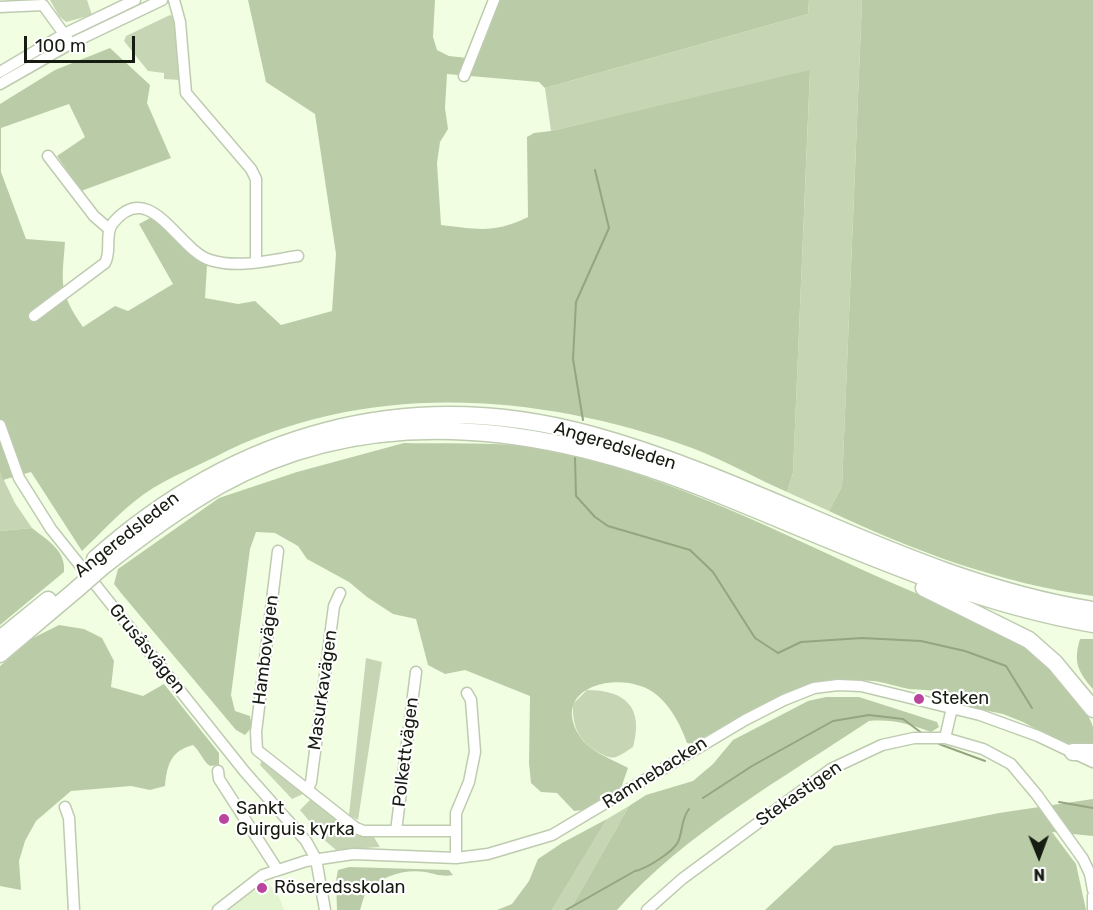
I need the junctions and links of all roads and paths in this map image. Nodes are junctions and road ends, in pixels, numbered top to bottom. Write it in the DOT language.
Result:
graph roads {
  1 [pos="135,0"];
  2 [pos="162,0"];
  3 [pos="174,0"];
  4 [pos="494,0"];
  5 [pos="0,7"];
  6 [pos="67,39"];
  7 [pos="0,72"];
  8 [pos="464,76"];
  9 [pos="0,84"];
  10 [pos="48,156"];
  11 [pos="109,229"];
  12 [pos="298,256"];
  13 [pos="256,261"];
  14 [pos="34,316"];
  15 [pos="0,425"];
  16 [pos="279,551"];
  17 [pos="855,552"];
  18 [pos="98,563"];
  19 [pos="74,584"];
  20 [pos="340,593"];
  21 [pos="1093,610"];
  22 [pos="1093,624"];
  23 [pos="0,639"];
  24 [pos="0,654"];
  25 [pos="416,672"];
  26 [pos="467,693"];
  27 [pos="1081,696"];
  28 [pos="952,708"];
  29 [pos="1093,709"];
  30 [pos="1093,716"];
  31 [pos="945,738"];
  32 [pos="1073,752"];
  33 [pos="1093,752"];
  34 [pos="1093,762"];
  35 [pos="218,771"];
  36 [pos="308,789"];
  37 [pos="65,807"];
  38 [pos="396,831"];
  39 [pos="454,831"];
  40 [pos="456,858"];
  41 [pos="316,859"];
  42 [pos="277,869"];
  43 [pos="1093,890"];
  44 [pos="1093,896"];
  45 [pos="74,910"];
  46 [pos="218,910"];
  47 [pos="325,910"];
  48 [pos="647,910"];
  49 [pos="1093,910"];
  1 -- 6 [label="street"];
  2 -- 6 [label="street"];
  3 -- 13 [label="street"];
  4 -- 8 [label="street"];
  5 -- 6 [label="street"];
  6 -- 7 [label="street"];
  6 -- 9 [label="street"];
  10 -- 11 [label="street"];
  11 -- 13 [label="street"];
  11 -- 14 [label="street"];
  12 -- 13 [label="street"];
  15 -- 41 [label="street, Grusåsvägen"];
  16 -- 36 [label="street, Hambovägen"];
  17 -- 18 [label="highway, Angeredsleden"];
  17 -- 22 [label="highway, Angeredsleden"];
  17 -- 27 [label="highway"];
  18 -- 19 [label="highway, Angeredsleden"];
  18 -- 21 [label="highway, Angeredsleden"];
  19 -- 23 [label="highway, Angeredsleden"];
  19 -- 24 [label="highway, Angeredsleden"];
  20 -- 36 [label="street, Masurkavägen"];
  25 -- 38 [label="street, Polkettvägen"];
  26 -- 39 [label="street"];
  27 -- 29 [label="highway"];
  27 -- 30 [label="highway"];
  28 -- 31 [label="street"];
  28 -- 32 [label="street, Ramnebacken"];
  28 -- 40 [label="street, Ramnebacken"];
  31 -- 43 [label="street"];
  31 -- 48 [label="street, Stekastigen"];
  32 -- 33 [label="highway"];
  32 -- 34 [label="street, Ramnebacken"];
  35 -- 42 [label="street"];
  36 -- 38 [label="street"];
  37 -- 45 [label="street"];
  38 -- 39 [label="street"];
  39 -- 40 [label="street"];
  40 -- 41 [label="street, Ramnebacken"];
  41 -- 42 [label="street, Ramnebacken"];
  41 -- 47 [label="street"];
  42 -- 46 [label="street, Ramnebacken"];
  44 -- 49 [label="street"];
}
